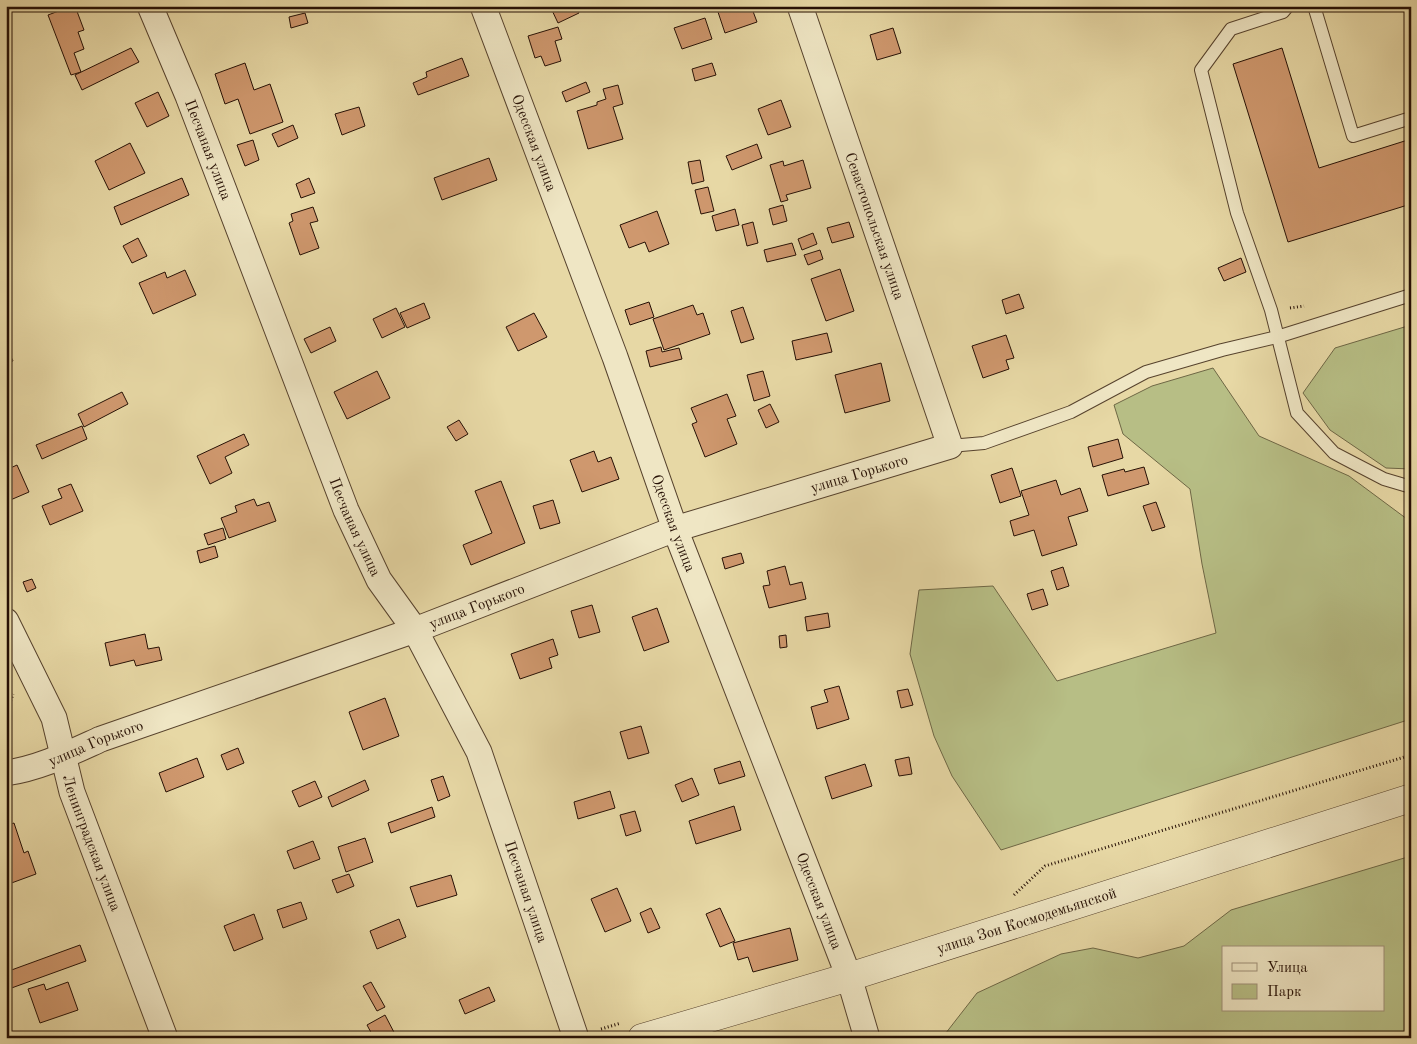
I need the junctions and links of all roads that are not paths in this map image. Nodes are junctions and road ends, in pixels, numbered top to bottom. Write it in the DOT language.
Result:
graph roads {
  1 [pos="150,6"];
  2 [pos="484,6"];
  3 [pos="800,6"];
  4 [pos="1288,6"];
  5 [pos="1314,6"];
  6 [pos="1411,118"];
  7 [pos="1411,296"];
  8 [pos="1277,337"];
  9 [pos="950,446"];
  10 [pos="1411,487"];
  11 [pos="675,529"];
  12 [pos="6,621"];
  13 [pos="415,630"];
  14 [pos="64,757"];
  15 [pos="6,773"];
  16 [pos="1411,798"];
  17 [pos="849,977"];
  18 [pos="635,1029"];
  19 [pos="166,1038"];
  20 [pos="576,1038"];
  21 [pos="867,1038"];
  1 -- 13 [label="street, Песчаная улица"];
  2 -- 11 [label="street, Одесская улица"];
  3 -- 9 [label="street, Севастопольская улица"];
  4 -- 8 [label="lane"];
  5 -- 6 [label="lane"];
  7 -- 8 [label="lane"];
  8 -- 9 [label="lane"];
  8 -- 10 [label="lane"];
  9 -- 11 [label="street, улица Горького"];
  11 -- 13 [label="street, улица Горького"];
  11 -- 17 [label="street, Одесская улица"];
  12 -- 14 [label="street, Ленинградская улица"];
  13 -- 14 [label="street, улица Горького"];
  13 -- 20 [label="street, Песчаная улица"];
  14 -- 15 [label="street, улица Горького"];
  14 -- 19 [label="street, Ленинградская улица"];
  16 -- 17 [label="street, улица Зои Космодемьянской"];
  17 -- 18 [label="street, улица Зои Космодемьянской"];
  17 -- 21 [label="street, Одесская улица"];
}
